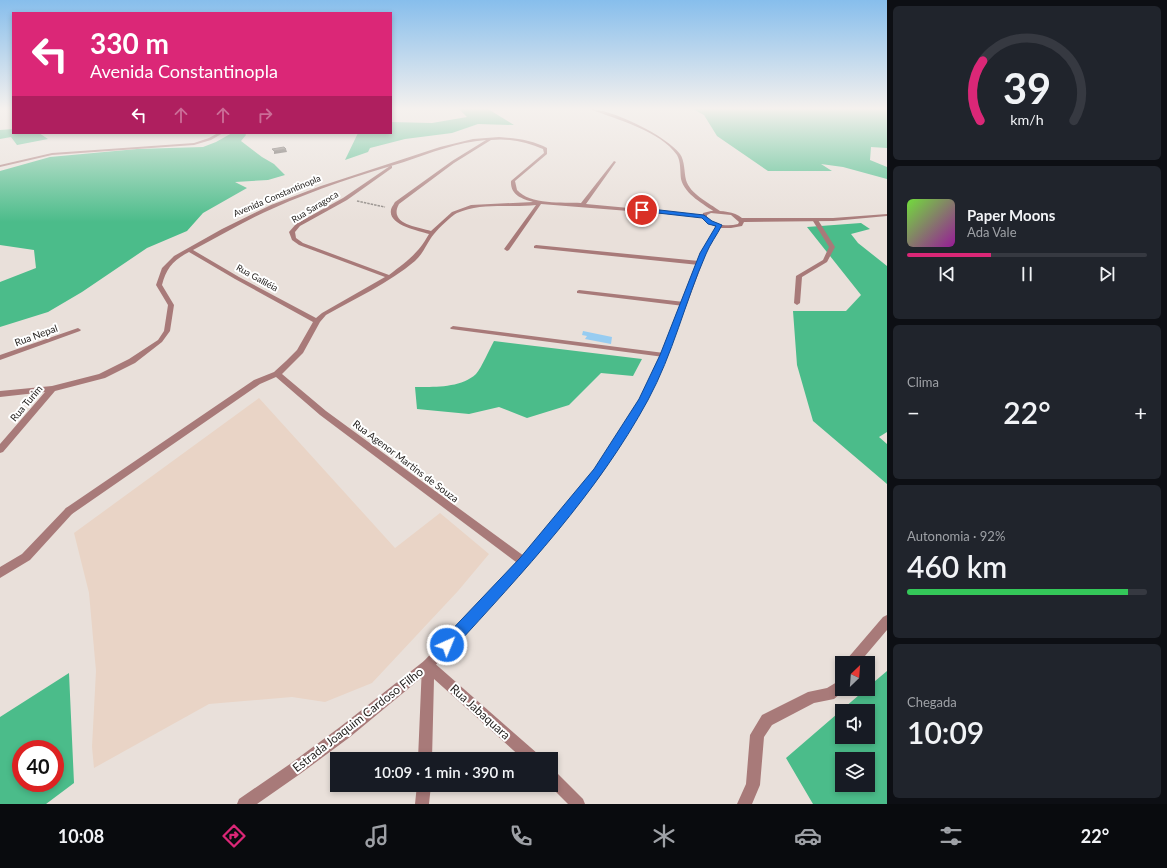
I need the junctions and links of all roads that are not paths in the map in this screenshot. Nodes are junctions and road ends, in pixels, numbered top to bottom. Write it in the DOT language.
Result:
graph roads {
  1 [pos="158,147"];
  2 [pos="449,147"];
  3 [pos="478,147"];
  4 [pos="541,147"];
  5 [pos="669,147"];
  6 [pos="399,161"];
  7 [pos="614,162"];
  8 [pos="0,166"];
  9 [pos="540,203"];
  10 [pos="583,204"];
  11 [pos="718,212"];
  12 [pos="887,215"];
  13 [pos="704,216"];
  14 [pos="742,220"];
  15 [pos="816,221"];
  16 [pos="720,225"];
  17 [pos="432,233"];
  18 [pos="536,247"];
  19 [pos="508,249"];
  20 [pos="189,250"];
  21 [pos="699,263"];
  22 [pos="390,277"];
  23 [pos="579,292"];
  24 [pos="797,303"];
  25 [pos="684,304"];
  26 [pos="317,321"];
  27 [pos="453,328"];
  28 [pos="78,330"];
  29 [pos="664,355"];
  30 [pos="0,358"];
  31 [pos="277,374"];
  32 [pos="52,389"];
  33 [pos="0,394"];
  34 [pos="0,450"];
  35 [pos="524,562"];
  36 [pos="0,573"];
  37 [pos="887,621"];
  38 [pos="857,656"];
  39 [pos="428,665"];
  40 [pos="835,690"];
  41 [pos="425,752"];
  42 [pos="525,752"];
  43 [pos="558,784"];
  44 [pos="423,792"];
  45 [pos="244,804"];
  46 [pos="422,804"];
  47 [pos="578,804"];
  48 [pos="744,804"];
  1 -- 8 [label="street"];
  2 -- 6 [label="street, Avenida Constantinopla"];
  3 -- 17 [label="street"];
  4 -- 9 [label="street, Avenida Constantinopla"];
  5 -- 11 [label="street"];
  6 -- 20 [label="street, Avenida Constantinopla"];
  6 -- 22 [label="street, Rua Saragoca"];
  7 -- 10 [label="street"];
  9 -- 10 [label="street, Avenida Constantinopla"];
  9 -- 17 [label="street"];
  9 -- 19 [label="street"];
  10 -- 13 [label="street, Avenida Constantinopla"];
  11 -- 13 [label="street"];
  11 -- 14 [label="street"];
  12 -- 15 [label="street"];
  13 -- 16 [label="street"];
  14 -- 15 [label="street"];
  14 -- 16 [label="street"];
  15 -- 24 [label="street"];
  16 -- 21 [label="street, Estrada Joaquim Cardoso Filho"];
  17 -- 22 [label="street"];
  18 -- 21 [label="street"];
  20 -- 26 [label="street, Rua Galiléia"];
  20 -- 32 [label="street, Avenida Constantinopla"];
  21 -- 25 [label="street, Estrada Joaquim Cardoso Filho"];
  22 -- 26 [label="street"];
  23 -- 25 [label="street"];
  25 -- 29 [label="street, Estrada Joaquim Cardoso Filho"];
  26 -- 31 [label="street"];
  27 -- 29 [label="street"];
  28 -- 30 [label="street, Rua Nepal"];
  29 -- 35 [label="street, Estrada Joaquim Cardoso Filho"];
  31 -- 35 [label="street, Rua Agenor Martins de Souza"];
  31 -- 36 [label="street"];
  32 -- 33 [label="street, Avenida Constantinopla"];
  32 -- 34 [label="street, Rua Turim"];
  35 -- 39 [label="street, Estrada Joaquim Cardoso Filho"];
  37 -- 38 [label="street"];
  39 -- 41 [label="street"];
  39 -- 42 [label="street, Rua Jabaquara"];
  39 -- 45 [label="street, Estrada Joaquim Cardoso Filho"];
  40 -- 48 [label="street"];
  43 -- 47 [label="street"];
  44 -- 46 [label="street"];
}
